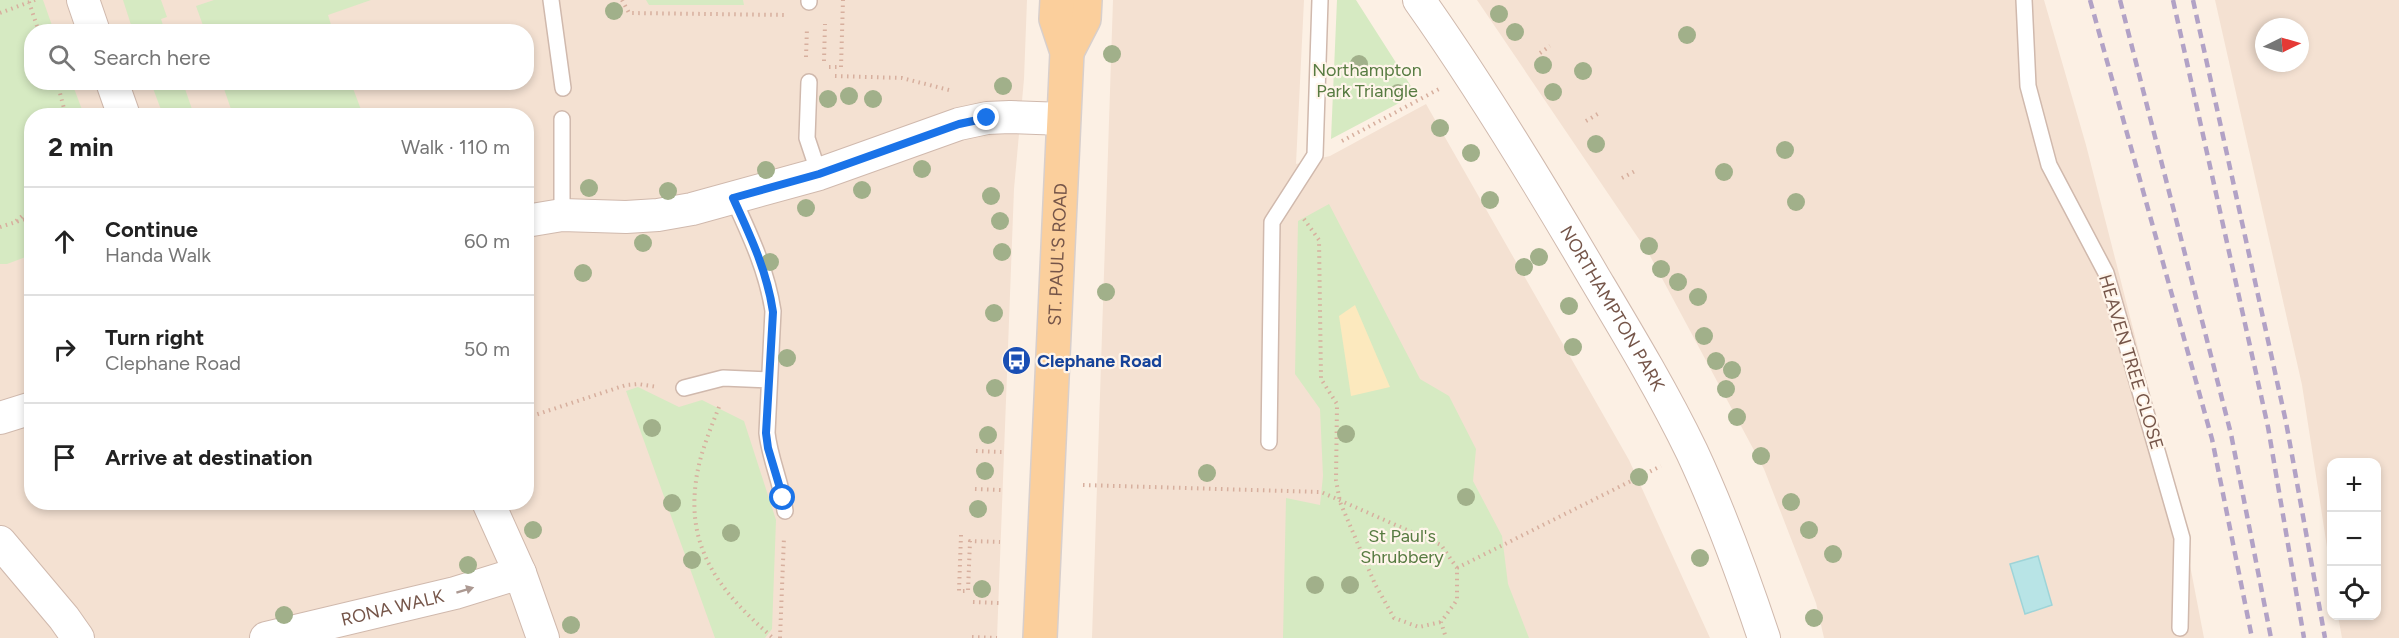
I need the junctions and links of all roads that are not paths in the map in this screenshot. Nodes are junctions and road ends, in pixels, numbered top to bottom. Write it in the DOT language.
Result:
graph roads {
  1 [pos="83,0"];
  2 [pos="551,0"];
  3 [pos="1056,0"];
  4 [pos="1085,0"];
  5 [pos="1320,0"];
  6 [pos="1419,0"];
  7 [pos="2024,0"];
  8 [pos="91,24"];
  9 [pos="1067,52"];
  10 [pos="809,82"];
  11 [pos="562,88"];
  12 [pos="115,90"];
  13 [pos="120,108"];
  14 [pos="562,119"];
  15 [pos="1064,119"];
  16 [pos="819,174"];
  17 [pos="733,198"];
  18 [pos="562,215"];
  19 [pos="534,220"];
  20 [pos="768,380"];
  21 [pos="684,388"];
  22 [pos="24,410"];
  23 [pos="0,418"];
  24 [pos="1269,442"];
  25 [pos="492,510"];
  26 [pos="785,511"];
  27 [pos="0,542"];
  28 [pos="520,573"];
  29 [pos="2180,628"];
  30 [pos="78,638"];
  31 [pos="266,638"];
  32 [pos="543,638"];
  33 [pos="1040,638"];
  34 [pos="1764,638"];
  1 -- 8 [label="street"];
  2 -- 11 [label="lane"];
  3 -- 9 [label="main road, ST. PAUL'S ROAD"];
  4 -- 9 [label="main road, ST. PAUL'S ROAD"];
  5 -- 24 [label="lane"];
  6 -- 34 [label="street, NORTHAMPTON PARK"];
  7 -- 29 [label="lane, HEAVEN TREE CLOSE"];
  9 -- 15 [label="main road, ST. PAUL'S ROAD"];
  10 -- 16 [label="lane"];
  12 -- 13 [label="street"];
  14 -- 18 [label="lane"];
  15 -- 16 [label="street"];
  15 -- 33 [label="main road, ST. PAUL'S ROAD"];
  16 -- 17 [label="street"];
  17 -- 18 [label="street"];
  17 -- 20 [label="lane"];
  18 -- 19 [label="street"];
  20 -- 21 [label="lane"];
  20 -- 26 [label="lane"];
  22 -- 23 [label="street"];
  25 -- 28 [label="street"];
  27 -- 30 [label="street"];
  31 -- 28 [label="street, RONA WALK, one-way"];
  28 -- 32 [label="street"];
}
